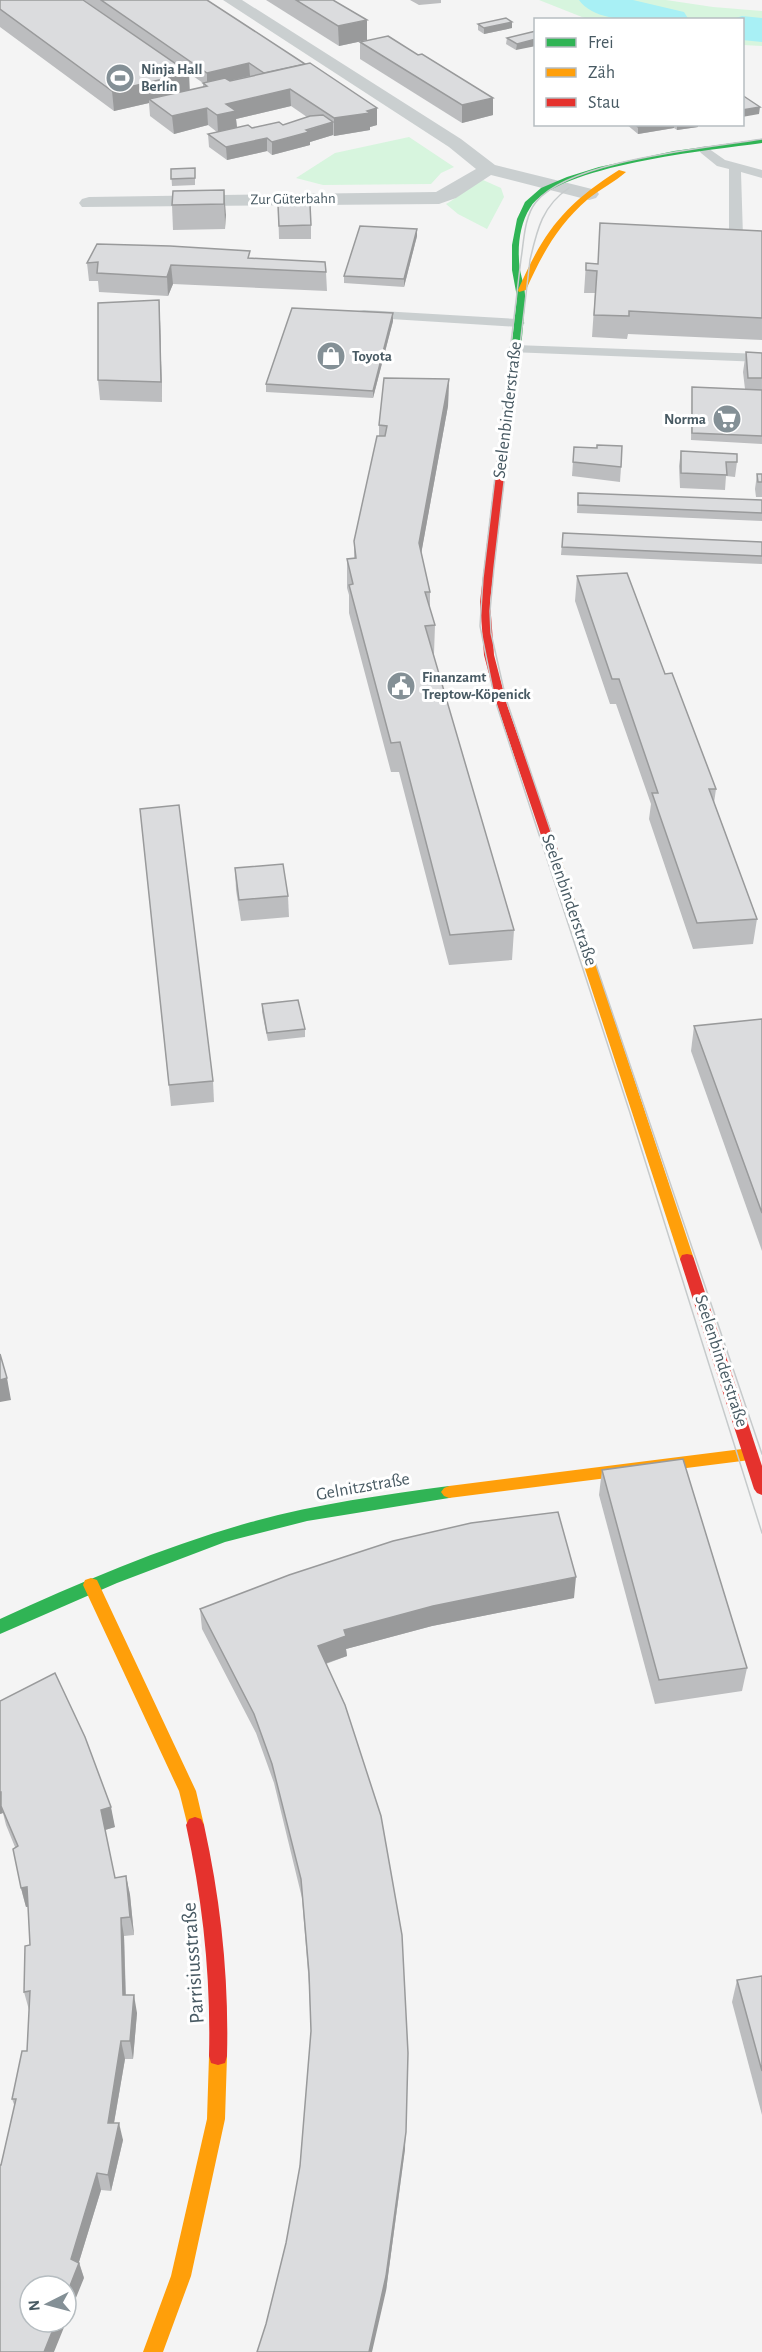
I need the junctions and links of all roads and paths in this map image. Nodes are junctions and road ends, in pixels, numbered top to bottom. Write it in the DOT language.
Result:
graph roads {
  1 [pos="231,0"];
  2 [pos="762,141"];
  3 [pos="705,150"];
  4 [pos="642,161"];
  5 [pos="735,167"];
  6 [pos="488,169"];
  7 [pos="762,174"];
  8 [pos="550,184"];
  9 [pos="589,194"];
  10 [pos="89,203"];
  11 [pos="753,238"];
  12 [pos="521,294"];
  13 [pos="352,313"];
  14 [pos="518,323"];
  15 [pos="516,349"];
  16 [pos="762,358"];
  17 [pos="750,1454"];
  18 [pos="762,1489"];
  19 [pos="91,1585"];
  20 [pos="0,1628"];
  21 [pos="153,2352"];
  1 -- 6 [label="street"];
  2 -- 3 [label="street"];
  3 -- 4 [label="street"];
  3 -- 5 [label="lane"];
  4 -- 8 [label="street, Seelenbinderstraße"];
  4 -- 9 [label="street, Seelenbinderstraße"];
  5 -- 7 [label="lane"];
  5 -- 11 [label="lane"];
  6 -- 8 [label="street"];
  6 -- 10 [label="street, Zur Güterbahn"];
  8 -- 9 [label="street"];
  8 -- 12 [label="street, Seelenbinderstraße"];
  9 -- 12 [label="street, Seelenbinderstraße"];
  12 -- 14 [label="street, Seelenbinderstraße"];
  13 -- 14 [label="lane"];
  14 -- 15 [label="street, Seelenbinderstraße"];
  15 -- 16 [label="lane"];
  15 -- 17 [label="street, Seelenbinderstraße"];
  17 -- 18 [label="street, Seelenbinderstraße"];
  17 -- 19 [label="street, Gelnitzstraße"];
  19 -- 20 [label="street, Gelnitzstraße"];
  19 -- 21 [label="street, Parrisiusstraße"];
}
